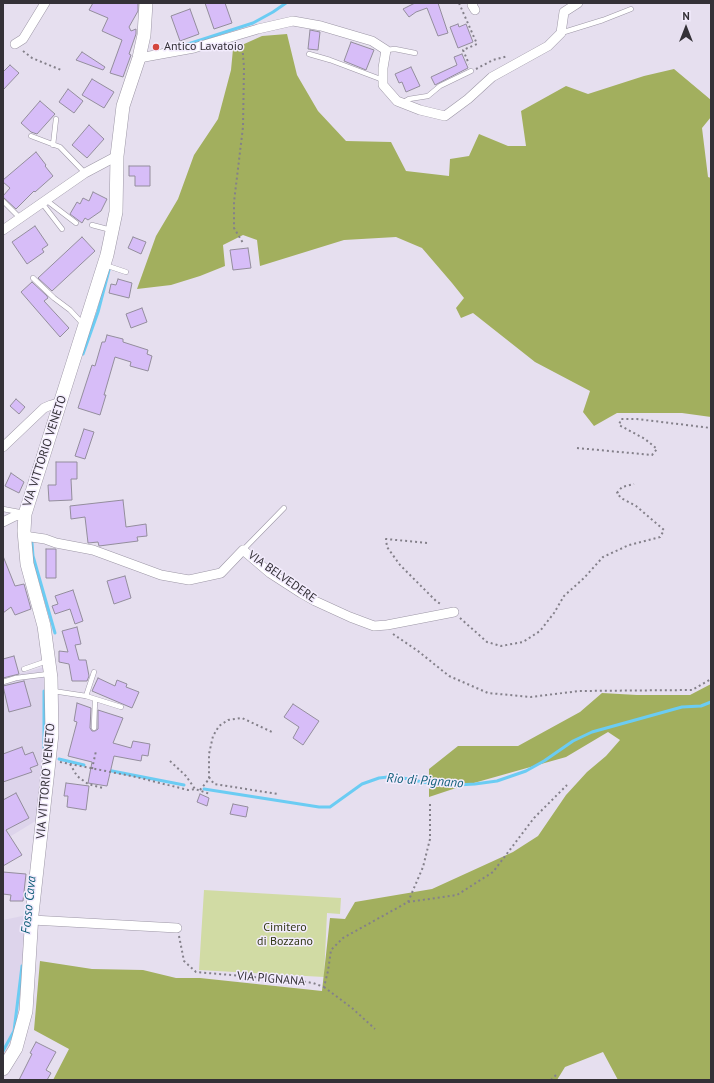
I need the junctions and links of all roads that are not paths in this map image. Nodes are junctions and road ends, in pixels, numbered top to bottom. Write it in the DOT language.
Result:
graph roads {
  1 [pos="45,3"];
  2 [pos="146,3"];
  3 [pos="578,3"];
  4 [pos="631,9"];
  5 [pos="561,33"];
  6 [pos="15,44"];
  7 [pos="386,50"];
  8 [pos="415,53"];
  9 [pos="309,54"];
  10 [pos="138,58"];
  11 [pos="472,71"];
  12 [pos="383,80"];
  13 [pos="402,103"];
  14 [pos="56,119"];
  15 [pos="31,136"];
  16 [pos="54,145"];
  17 [pos="117,156"];
  18 [pos="86,173"];
  19 [pos="3,201"];
  20 [pos="44,202"];
  21 [pos="20,218"];
  22 [pos="76,223"];
  23 [pos="92,225"];
  24 [pos="62,229"];
  25 [pos="3,230"];
  26 [pos="112,230"];
  27 [pos="108,266"];
  28 [pos="126,272"];
  29 [pos="33,278"];
  30 [pos="85,326"];
  31 [pos="62,402"];
  32 [pos="3,447"];
  33 [pos="284,508"];
  34 [pos="3,510"];
  35 [pos="25,514"];
  36 [pos="3,522"];
  37 [pos="24,536"];
  38 [pos="243,550"];
  39 [pos="454,612"];
  40 [pos="48,660"];
  41 [pos="24,670"];
  42 [pos="94,672"];
  43 [pos="50,674"];
  44 [pos="3,682"];
  45 [pos="51,691"];
  46 [pos="86,696"];
  47 [pos="95,699"];
  48 [pos="121,706"];
  49 [pos="94,728"];
  50 [pos="32,920"];
  51 [pos="177,928"];
  52 [pos="3,1068"];
  1 -- 6 [label="street"];
  2 -- 10 [label="street, VIA VITTORIO VENETO"];
  3 -- 5 [label="street"];
  4 -- 5 [label="lane"];
  5 -- 13 [label="street"];
  7 -- 8 [label="lane"];
  7 -- 10 [label="street"];
  7 -- 12 [label="street"];
  9 -- 12 [label="lane"];
  10 -- 17 [label="street, VIA VITTORIO VENETO"];
  11 -- 13 [label="lane"];
  12 -- 13 [label="street"];
  14 -- 16 [label="lane"];
  15 -- 16 [label="lane"];
  16 -- 18 [label="lane"];
  17 -- 18 [label="street"];
  17 -- 26 [label="street, VIA VITTORIO VENETO"];
  18 -- 20 [label="street"];
  19 -- 21 [label="lane"];
  20 -- 21 [label="street"];
  20 -- 22 [label="lane"];
  20 -- 24 [label="lane"];
  21 -- 25 [label="street"];
  23 -- 26 [label="lane"];
  26 -- 27 [label="street, VIA VITTORIO VENETO"];
  27 -- 28 [label="lane"];
  27 -- 30 [label="street, VIA VITTORIO VENETO"];
  29 -- 30 [label="lane"];
  30 -- 31 [label="street, VIA VITTORIO VENETO"];
  31 -- 32 [label="street"];
  31 -- 35 [label="street, VIA VITTORIO VENETO"];
  33 -- 38 [label="lane"];
  34 -- 35 [label="lane"];
  35 -- 36 [label="street"];
  35 -- 37 [label="street, VIA VITTORIO VENETO"];
  37 -- 38 [label="street, VIA BELVEDERE"];
  37 -- 40 [label="street, VIA VITTORIO VENETO"];
  38 -- 39 [label="street, VIA BELVEDERE"];
  40 -- 41 [label="lane"];
  40 -- 43 [label="street, VIA VITTORIO VENETO"];
  42 -- 46 [label="lane"];
  43 -- 44 [label="lane"];
  43 -- 45 [label="street, VIA VITTORIO VENETO"];
  45 -- 46 [label="lane"];
  45 -- 50 [label="street, VIA VITTORIO VENETO"];
  46 -- 47 [label="lane"];
  47 -- 48 [label="lane"];
  47 -- 49 [label="lane"];
  50 -- 51 [label="street"];
  50 -- 52 [label="street, VIA VITTORIO VENETO"];
}
